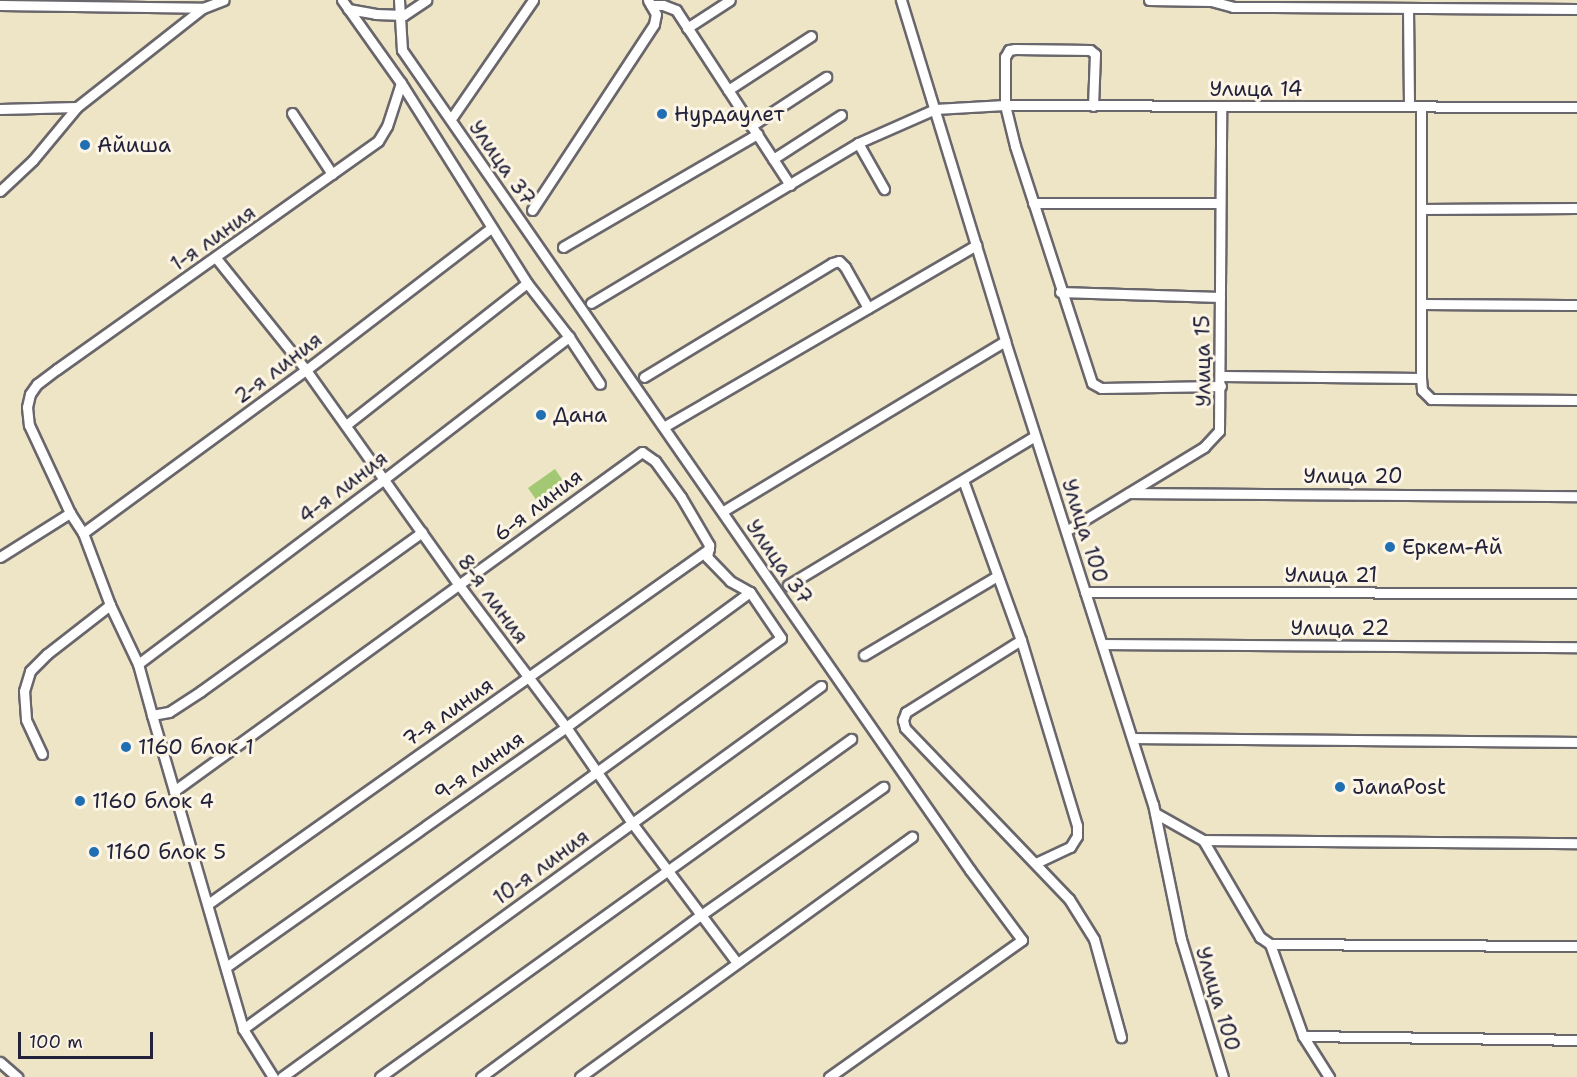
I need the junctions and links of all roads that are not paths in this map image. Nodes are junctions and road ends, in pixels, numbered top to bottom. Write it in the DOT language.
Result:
graph roads {
  1 [pos="224,0"];
  2 [pos="342,0"];
  3 [pos="399,0"];
  4 [pos="426,0"];
  5 [pos="533,0"];
  6 [pos="730,0"];
  7 [pos="901,0"];
  8 [pos="1149,0"];
  9 [pos="650,3"];
  10 [pos="0,4"];
  11 [pos="1476,4"];
  12 [pos="203,8"];
  13 [pos="348,9"];
  14 [pos="1407,9"];
  15 [pos="1577,9"];
  16 [pos="687,28"];
  17 [pos="811,36"];
  18 [pos="826,77"];
  19 [pos="401,83"];
  20 [pos="728,90"];
  21 [pos="1005,105"];
  22 [pos="1093,106"];
  23 [pos="1409,106"];
  24 [pos="77,107"];
  25 [pos="1221,107"];
  26 [pos="1422,107"];
  27 [pos="1577,107"];
  28 [pos="0,109"];
  29 [pos="935,109"];
  30 [pos="292,113"];
  31 [pos="842,115"];
  32 [pos="453,116"];
  33 [pos="754,130"];
  34 [pos="858,143"];
  35 [pos="773,159"];
  36 [pos="332,174"];
  37 [pos="790,185"];
  38 [pos="884,189"];
  39 [pos="0,191"];
  40 [pos="1033,203"];
  41 [pos="1220,203"];
  42 [pos="1421,208"];
  43 [pos="1577,208"];
  44 [pos="532,210"];
  45 [pos="491,228"];
  46 [pos="976,245"];
  47 [pos="563,247"];
  48 [pos="216,258"];
  49 [pos="527,283"];
  50 [pos="1060,292"];
  51 [pos="1220,297"];
  52 [pos="591,303"];
  53 [pos="1422,304"];
  54 [pos="1577,305"];
  55 [pos="868,308"];
  56 [pos="569,337"];
  57 [pos="1005,341"];
  58 [pos="306,370"];
  59 [pos="1221,375"];
  60 [pos="644,377"];
  61 [pos="1421,378"];
  62 [pos="600,384"];
  63 [pos="1221,386"];
  64 [pos="1577,400"];
  65 [pos="345,425"];
  66 [pos="667,425"];
  67 [pos="1035,436"];
  68 [pos="383,480"];
  69 [pos="963,480"];
  70 [pos="1128,493"];
  71 [pos="1577,496"];
  72 [pos="725,510"];
  73 [pos="70,513"];
  74 [pos="1065,531"];
  75 [pos="423,532"];
  76 [pos="83,533"];
  77 [pos="709,549"];
  78 [pos="0,557"];
  79 [pos="997,576"];
  80 [pos="459,585"];
  81 [pos="788,585"];
  82 [pos="750,592"];
  83 [pos="1085,592"];
  84 [pos="1577,593"];
  85 [pos="110,605"];
  86 [pos="1021,640"];
  87 [pos="1103,644"];
  88 [pos="1577,647"];
  89 [pos="864,655"];
  90 [pos="138,664"];
  91 [pos="528,677"];
  92 [pos="821,686"];
  93 [pos="152,715"];
  94 [pos="566,727"];
  95 [pos="1133,738"];
  96 [pos="851,739"];
  97 [pos="1577,742"];
  98 [pos="42,754"];
  99 [pos="596,771"];
  100 [pos="883,787"];
  101 [pos="174,791"];
  102 [pos="1155,813"];
  103 [pos="632,823"];
  104 [pos="912,837"];
  105 [pos="1203,840"];
  106 [pos="1577,843"];
  107 [pos="1036,863"];
  108 [pos="666,870"];
  109 [pos="208,904"];
  110 [pos="701,915"];
  111 [pos="1270,944"];
  112 [pos="1577,946"];
  113 [pos="737,963"];
  114 [pos="226,967"];
  115 [pos="243,1029"];
  116 [pos="1303,1036"];
  117 [pos="1121,1037"];
  118 [pos="1577,1040"];
  119 [pos="0,1062"];
  120 [pos="17,1077"];
  121 [pos="273,1077"];
  122 [pos="282,1077"];
  123 [pos="380,1077"];
  124 [pos="481,1077"];
  125 [pos="580,1077"];
  126 [pos="829,1077"];
  127 [pos="1223,1077"];
  128 [pos="1329,1077"];
  1 -- 12 [label="street"];
  2 -- 13 [label="street"];
  3 -- 126 [label="street, Улица 37"];
  4 -- 13 [label="street"];
  5 -- 32 [label="street"];
  6 -- 16 [label="street"];
  7 -- 29 [label="street, Улица 100"];
  8 -- 14 [label="street"];
  9 -- 16 [label="street"];
  9 -- 44 [label="street"];
  10 -- 12 [label="street"];
  11 -- 14 [label="street"];
  11 -- 15 [label="street"];
  12 -- 24 [label="street"];
  13 -- 19 [label="street"];
  14 -- 23 [label="street"];
  16 -- 20 [label="street"];
  17 -- 20 [label="street"];
  18 -- 33 [label="street"];
  19 -- 36 [label="street, 1-я линия"];
  19 -- 45 [label="street"];
  20 -- 33 [label="street"];
  21 -- 22 [label="street, Улица 14"];
  21 -- 22 [label="street"];
  21 -- 29 [label="street, Улица 14"];
  21 -- 40 [label="street"];
  22 -- 25 [label="street, Улица 14"];
  23 -- 25 [label="street, Улица 14"];
  23 -- 26 [label="street, Улица 14"];
  24 -- 28 [label="street"];
  24 -- 39 [label="street"];
  25 -- 41 [label="street, Улица 15"];
  26 -- 27 [label="street, Улица 14"];
  26 -- 42 [label="street"];
  29 -- 34 [label="street"];
  29 -- 46 [label="street, Улица 100"];
  30 -- 36 [label="street"];
  31 -- 35 [label="street"];
  33 -- 35 [label="street"];
  33 -- 47 [label="street"];
  34 -- 37 [label="street"];
  34 -- 38 [label="street"];
  35 -- 37 [label="street"];
  36 -- 48 [label="street, 1-я линия"];
  37 -- 52 [label="street"];
  40 -- 41 [label="street"];
  40 -- 50 [label="street"];
  41 -- 51 [label="street, Улица 15"];
  42 -- 43 [label="street"];
  42 -- 53 [label="street"];
  45 -- 49 [label="street"];
  45 -- 58 [label="street, 2-я линия"];
  46 -- 55 [label="street"];
  46 -- 57 [label="street, Улица 100"];
  48 -- 58 [label="street, 8-я линия"];
  48 -- 73 [label="street, 1-я линия"];
  49 -- 56 [label="street"];
  49 -- 65 [label="street"];
  50 -- 51 [label="street"];
  50 -- 63 [label="street"];
  51 -- 59 [label="street, Улица 15"];
  53 -- 54 [label="street"];
  53 -- 61 [label="street"];
  55 -- 60 [label="street"];
  55 -- 66 [label="street"];
  56 -- 62 [label="street"];
  56 -- 68 [label="street, 4-я линия"];
  57 -- 67 [label="street, Улица 100"];
  57 -- 72 [label="street"];
  58 -- 65 [label="street, 8-я линия"];
  58 -- 76 [label="street, 2-я линия"];
  59 -- 61 [label="street"];
  59 -- 63 [label="street, Улица 15"];
  61 -- 64 [label="street"];
  63 -- 70 [label="street, Улица 15"];
  65 -- 68 [label="street, 8-я линия"];
  67 -- 69 [label="street"];
  67 -- 74 [label="street, Улица 100"];
  68 -- 75 [label="street, 8-я линия"];
  68 -- 90 [label="street, 4-я линия"];
  69 -- 79 [label="street"];
  69 -- 81 [label="street"];
  70 -- 71 [label="street, Улица 20"];
  70 -- 74 [label="street, Улица 15"];
  73 -- 76 [label="street"];
  73 -- 78 [label="street"];
  74 -- 83 [label="street, Улица 100"];
  75 -- 80 [label="street, 8-я линия"];
  75 -- 93 [label="street"];
  76 -- 85 [label="street"];
  77 -- 80 [label="street, 6-я линия"];
  77 -- 82 [label="street, 6-я линия"];
  77 -- 91 [label="street, 7-я линия"];
  79 -- 86 [label="street"];
  79 -- 89 [label="street"];
  80 -- 91 [label="street, 8-я линия"];
  80 -- 101 [label="street, 6-я линия"];
  82 -- 94 [label="street, 9-я линия"];
  82 -- 99 [label="street, 6-я линия"];
  83 -- 84 [label="street, Улица 21"];
  83 -- 87 [label="street, Улица 100"];
  85 -- 90 [label="street"];
  85 -- 98 [label="street"];
  86 -- 107 [label="street"];
  86 -- 107 [label="street"];
  87 -- 88 [label="street, Улица 22"];
  87 -- 95 [label="street, Улица 100"];
  90 -- 93 [label="street"];
  91 -- 94 [label="street, 8-я линия"];
  91 -- 109 [label="street, 7-я линия"];
  92 -- 103 [label="street, 10-я линия"];
  93 -- 101 [label="street"];
  94 -- 99 [label="street, 8-я линия"];
  94 -- 114 [label="street, 9-я линия"];
  95 -- 97 [label="street"];
  95 -- 102 [label="street, Улица 100"];
  96 -- 108 [label="street"];
  99 -- 103 [label="street, 8-я линия"];
  99 -- 115 [label="street"];
  100 -- 110 [label="street"];
  101 -- 109 [label="street"];
  102 -- 105 [label="street"];
  102 -- 127 [label="street, Улица 100"];
  103 -- 108 [label="street, 8-я линия"];
  103 -- 122 [label="street, 10-я линия"];
  104 -- 113 [label="street"];
  105 -- 106 [label="street"];
  105 -- 111 [label="street"];
  107 -- 117 [label="street"];
  108 -- 110 [label="street, 8-я линия"];
  108 -- 123 [label="street"];
  109 -- 114 [label="street"];
  110 -- 113 [label="street, 8-я линия"];
  110 -- 124 [label="street"];
  111 -- 112 [label="street"];
  111 -- 116 [label="street"];
  113 -- 125 [label="street"];
  114 -- 115 [label="street"];
  115 -- 121 [label="street"];
  116 -- 118 [label="street"];
  116 -- 128 [label="street"];
  119 -- 120 [label="street"];
}
